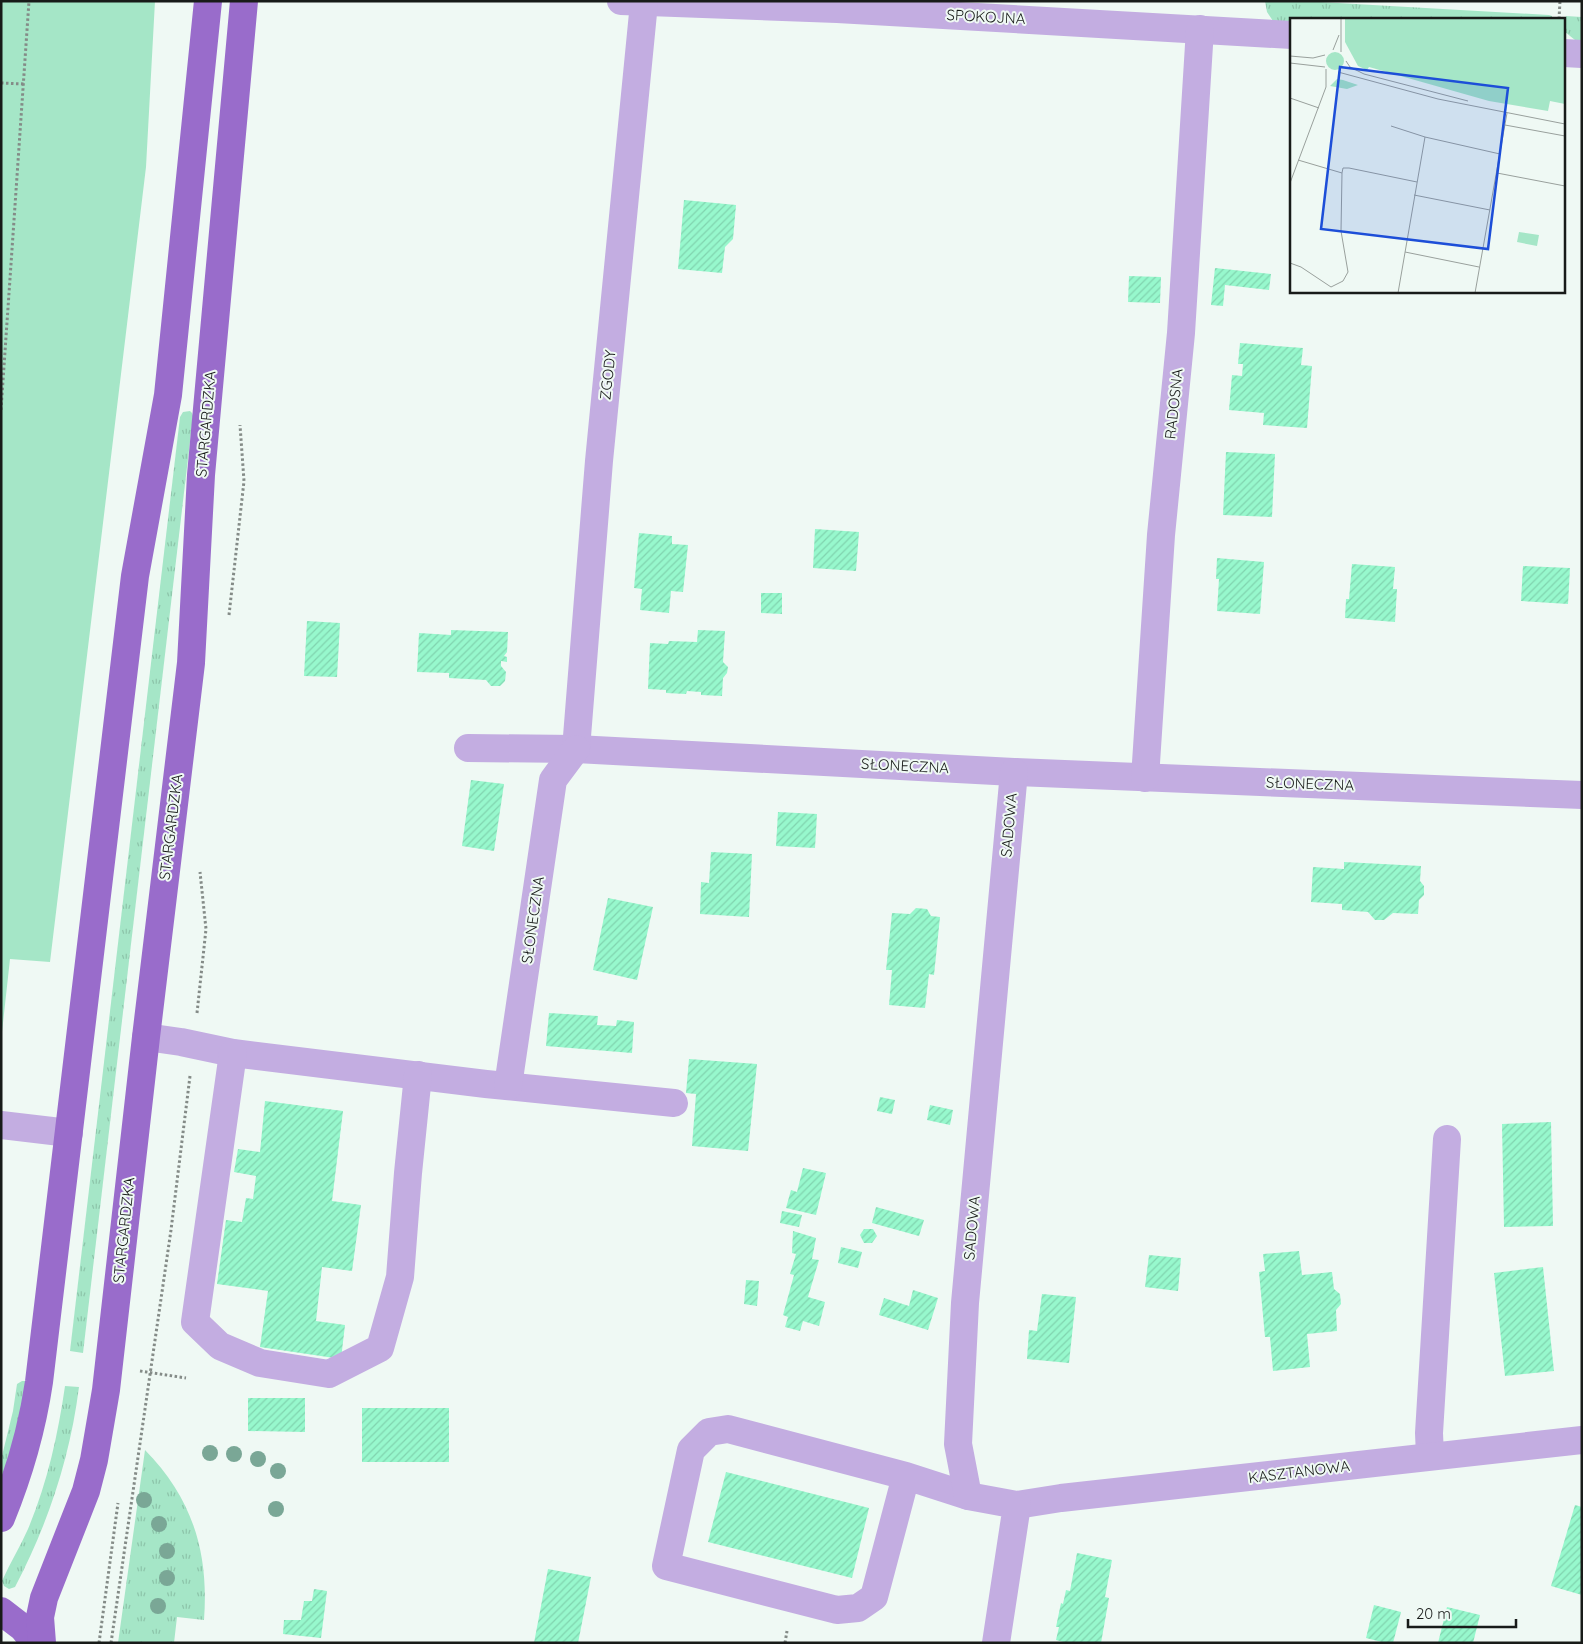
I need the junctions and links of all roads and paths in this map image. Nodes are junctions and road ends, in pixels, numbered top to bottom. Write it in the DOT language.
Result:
graph roads {
  1 [pos="29,1"];
  2 [pos="208,1"];
  3 [pos="244,1"];
  4 [pos="1560,1"];
  5 [pos="632,2"];
  6 [pos="837,5"];
  7 [pos="1559,18"];
  8 [pos="1200,30"];
  9 [pos="1290,35"];
  10 [pos="1566,53"];
  11 [pos="1582,54"];
  12 [pos="1,84"];
  13 [pos="24,84"];
  14 [pos="3,339"];
  15 [pos="1,410"];
  16 [pos="468,748"];
  17 [pos="576,749"];
  18 [pos="1014,772"];
  19 [pos="1145,778"];
  20 [pos="1582,795"];
  21 [pos="146,1037"];
  22 [pos="233,1053"];
  23 [pos="418,1075"];
  24 [pos="508,1086"];
  25 [pos="674,1103"];
  26 [pos="1,1125"];
  27 [pos="69,1133"];
  28 [pos="1447,1139"];
  29 [pos="136,1376"];
  30 [pos="186,1378"];
  31 [pos="1582,1440"];
  32 [pos="1430,1456"];
  33 [pos="906,1476"];
  34 [pos="120,1495"];
  35 [pos="968,1496"];
  36 [pos="1017,1505"];
  37 [pos="1,1518"];
  38 [pos="1,1611"];
  39 [pos="35,1643"];
  40 [pos="42,1643"];
  41 [pos="99,1643"];
  42 [pos="996,1643"];
  1 -- 13 [label="path"];
  2 -- 27 [label="main road"];
  3 -- 21 [label="main road, STARGARDZKA"];
  4 -- 7 [label="path"];
  5 -- 6 [label="street, SPOKOJNA"];
  5 -- 17 [label="street, ZGODY"];
  6 -- 8 [label="street, SPOKOJNA"];
  8 -- 9 [label="street, SPOKOJNA"];
  8 -- 19 [label="street, RADOSNA"];
  10 -- 11 [label="street"];
  12 -- 13 [label="path"];
  13 -- 14 [label="path"];
  14 -- 15 [label="path"];
  16 -- 17 [label="street"];
  17 -- 18 [label="street, SŁONECZNA"];
  17 -- 24 [label="street, SŁONECZNA"];
  18 -- 19 [label="street, SŁONECZNA"];
  18 -- 35 [label="street, SADOWA"];
  19 -- 20 [label="street, SŁONECZNA"];
  21 -- 22 [label="street"];
  21 -- 40 [label="main road, STARGARDZKA"];
  22 -- 23 [label="street"];
  22 -- 23 [label="street"];
  23 -- 24 [label="street"];
  24 -- 25 [label="street"];
  26 -- 27 [label="street"];
  27 -- 37 [label="main road"];
  28 -- 32 [label="street"];
  29 -- 30 [label="path"];
  31 -- 32 [label="street, KASZTANOWA"];
  32 -- 36 [label="street, KASZTANOWA"];
  33 -- 33 [label="street"];
  33 -- 35 [label="street"];
  34 -- 41 [label="path"];
  35 -- 36 [label="street"];
  36 -- 42 [label="street"];
  38 -- 39 [label="main road"];
}
